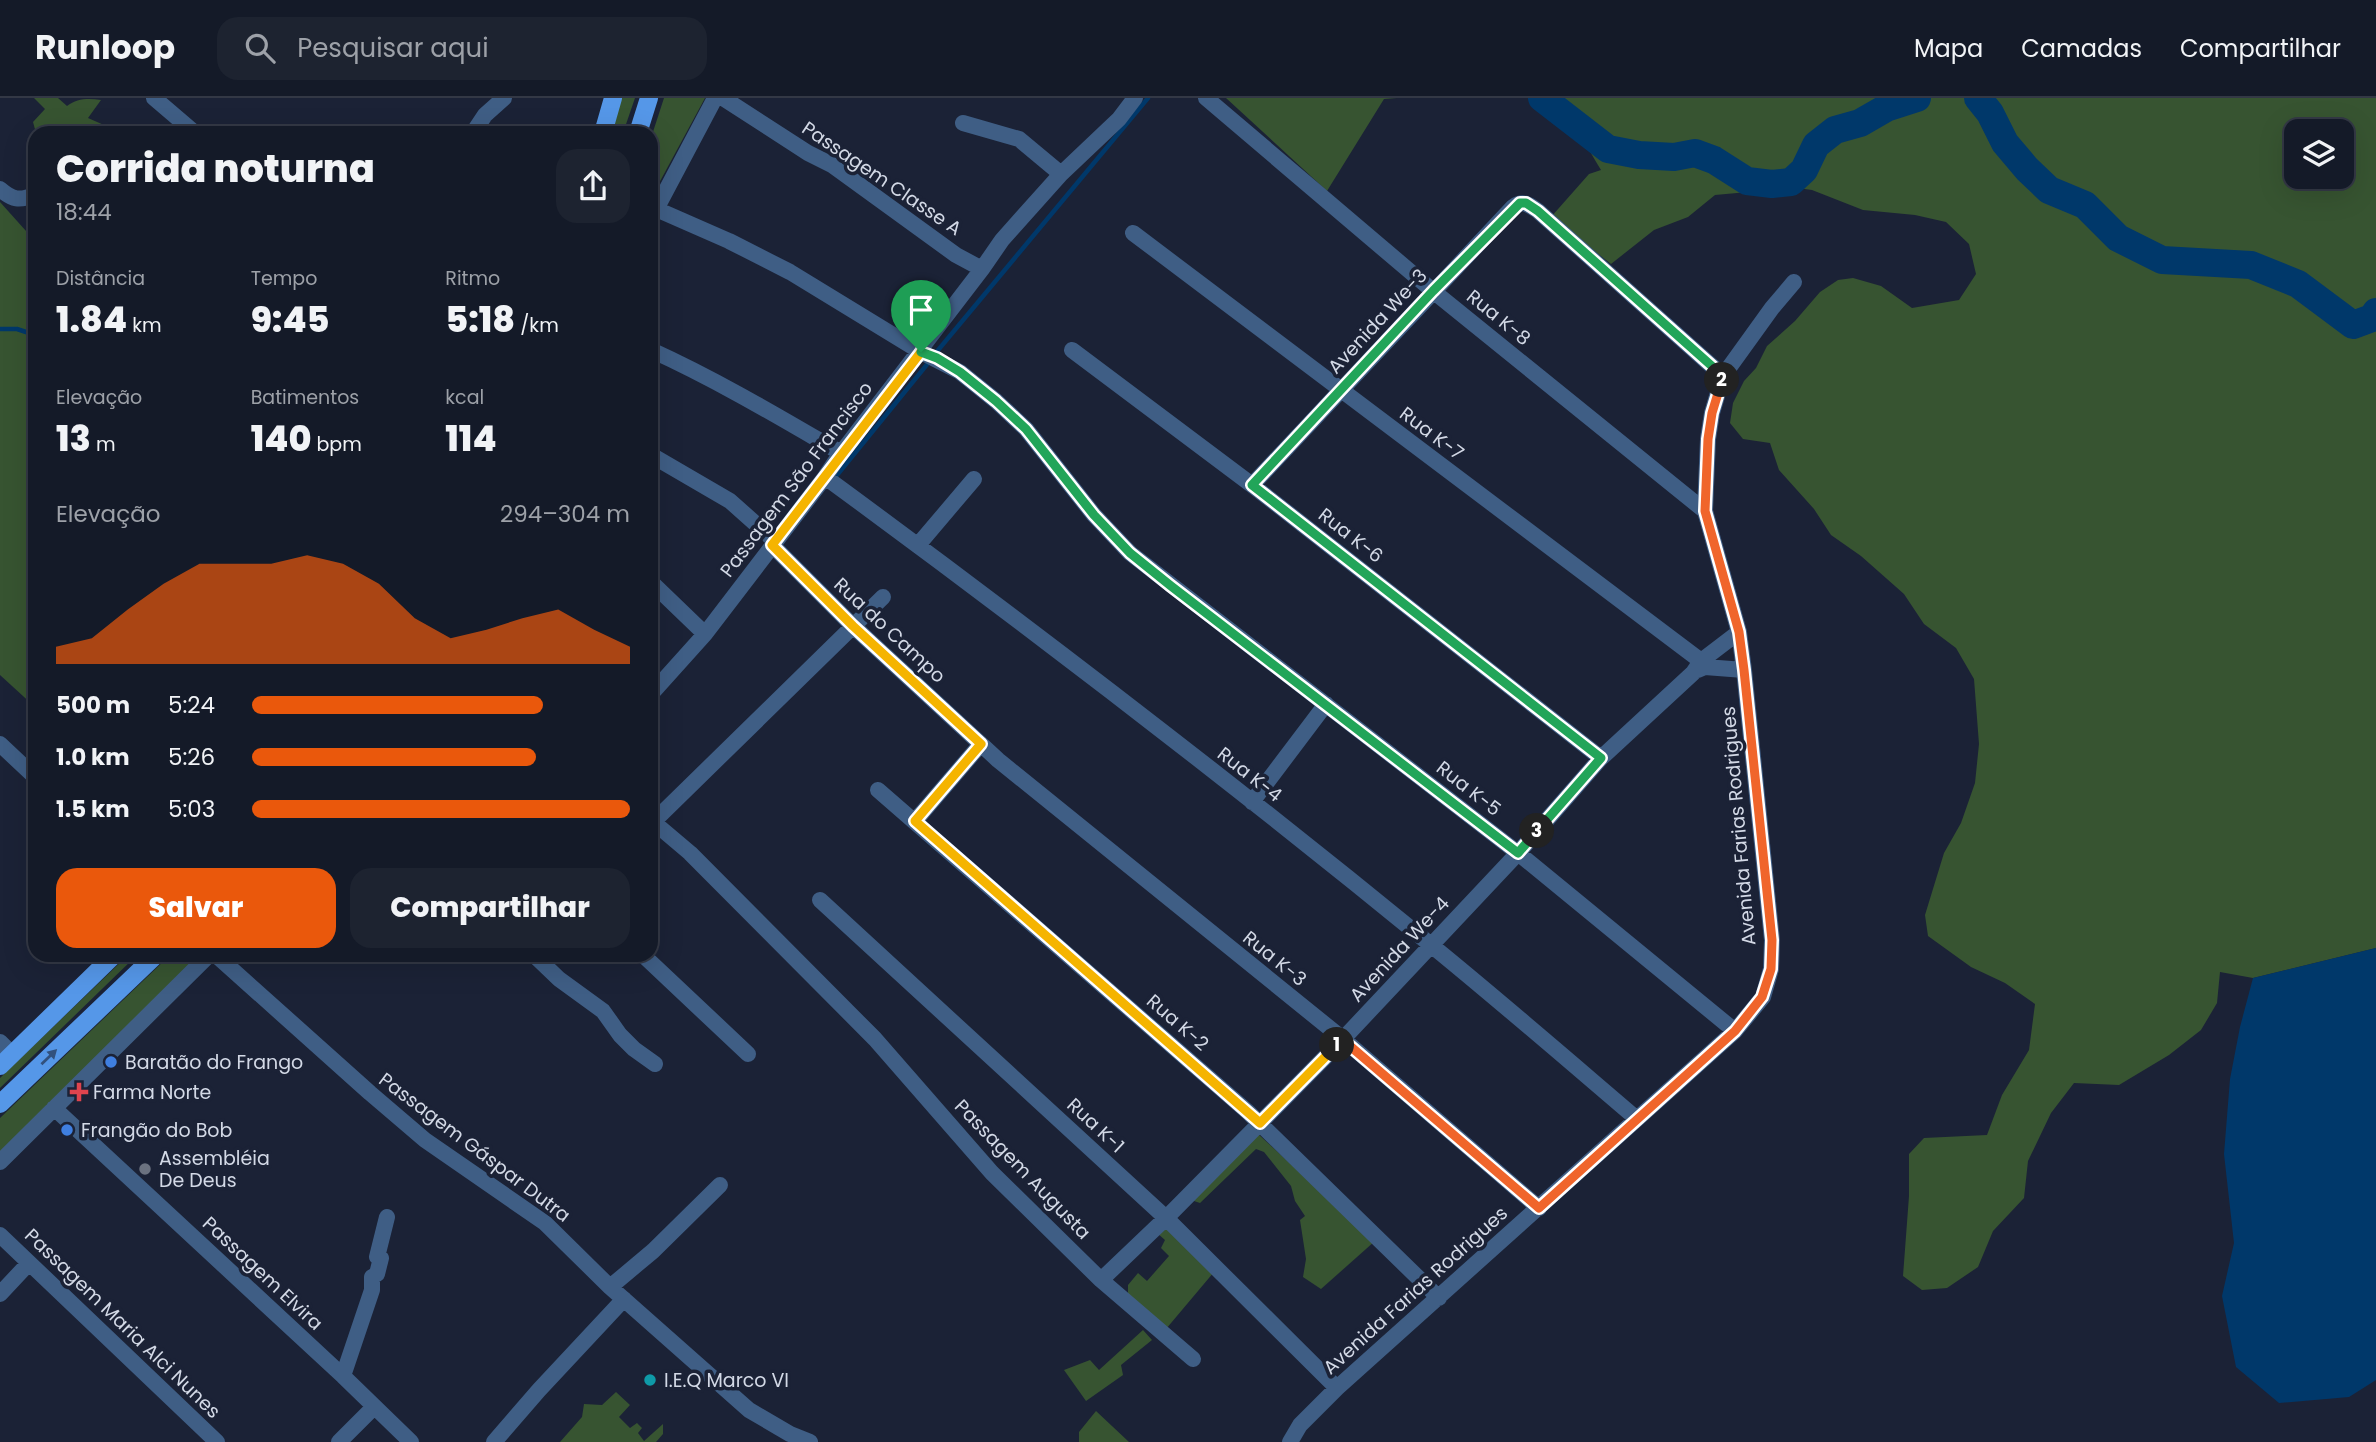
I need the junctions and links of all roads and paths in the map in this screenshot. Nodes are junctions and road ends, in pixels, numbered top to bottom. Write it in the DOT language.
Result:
graph roads {
  1 [pos="154,98"];
  2 [pos="504,98"];
  3 [pos="613,98"];
  4 [pos="649,98"];
  5 [pos="715,98"];
  6 [pos="723,98"];
  7 [pos="1135,98"];
  8 [pos="1206,98"];
  9 [pos="963,123"];
  10 [pos="187,126"];
  11 [pos="478,126"];
  12 [pos="605,126"];
  13 [pos="640,126"];
  14 [pos="1061,174"];
  15 [pos="0,189"];
  16 [pos="28,197"];
  17 [pos="658,206"];
  18 [pos="658,215"];
  19 [pos="1133,233"];
  20 [pos="982,269"];
  21 [pos="1794,282"];
  22 [pos="1433,291"];
  23 [pos="1072,350"];
  24 [pos="658,353"];
  25 [pos="928,354"];
  26 [pos="1723,376"];
  27 [pos="1341,390"];
  28 [pos="841,453"];
  29 [pos="658,459"];
  30 [pos="974,479"];
  31 [pos="830,481"];
  32 [pos="1252,485"];
  33 [pos="1705,511"];
  34 [pos="918,545"];
  35 [pos="776,547"];
  36 [pos="658,589"];
  37 [pos="883,597"];
  38 [pos="853,626"];
  39 [pos="1739,632"];
  40 [pos="705,635"];
  41 [pos="1700,667"];
  42 [pos="1744,670"];
  43 [pos="658,686"];
  44 [pos="1326,704"];
  45 [pos="0,744"];
  46 [pos="981,744"];
  47 [pos="1601,758"];
  48 [pos="28,770"];
  49 [pos="878,790"];
  50 [pos="1252,802"];
  51 [pos="658,816"];
  52 [pos="915,821"];
  53 [pos="658,827"];
  54 [pos="1518,853"];
  55 [pos="820,900"];
  56 [pos="1432,946"];
  57 [pos="106,962"];
  58 [pos="149,962"];
  59 [pos="202,962"];
  60 [pos="224,962"];
  61 [pos="541,962"];
  62 [pos="650,962"];
  63 [pos="1735,1031"];
  64 [pos="1343,1040"];
  65 [pos="4,1054"];
  66 [pos="748,1054"];
  67 [pos="655,1064"];
  68 [pos="0,1104"];
  69 [pos="54,1108"];
  70 [pos="1637,1119"];
  71 [pos="1260,1123"];
  72 [pos="0,1162"];
  73 [pos="720,1185"];
  74 [pos="1539,1208"];
  75 [pos="387,1217"];
  76 [pos="1166,1218"];
  77 [pos="0,1235"];
  78 [pos="29,1263"];
  79 [pos="1101,1280"];
  80 [pos="610,1287"];
  81 [pos="0,1294"];
  82 [pos="624,1298"];
  83 [pos="1439,1298"];
  84 [pos="1193,1359"];
  85 [pos="343,1376"];
  86 [pos="1337,1388"];
  87 [pos="374,1407"];
  88 [pos="803,1441"];
  89 [pos="217,1442"];
  90 [pos="339,1442"];
  91 [pos="411,1442"];
  92 [pos="494,1442"];
  93 [pos="1290,1442"];
  1 -- 10 [label="street"];
  2 -- 11 [label="street"];
  3 -- 12 [label="main road"];
  4 -- 13 [label="main road"];
  5 -- 17 [label="street"];
  6 -- 20 [label="street, Passagem Classe A"];
  7 -- 14 [label="street, Passagem São Francisco"];
  8 -- 22 [label="street, Rua K-8"];
  9 -- 14 [label="street"];
  14 -- 20 [label="street, Passagem São Francisco"];
  15 -- 16 [label="street"];
  18 -- 25 [label="street, Rua K-5"];
  19 -- 27 [label="street, Rua K-7"];
  20 -- 25 [label="street, Passagem São Francisco"];
  21 -- 26 [label="street, Avenida Farias Rodrigues"];
  22 -- 26 [label="street, Avenida We-3"];
  22 -- 27 [label="street, Avenida We-3"];
  22 -- 33 [label="street, Rua K-8"];
  23 -- 32 [label="street, Rua K-6"];
  24 -- 28 [label="street"];
  25 -- 28 [label="street, Passagem São Francisco"];
  25 -- 44 [label="street, Rua K-5"];
  26 -- 33 [label="street, Avenida Farias Rodrigues"];
  27 -- 32 [label="street, Avenida We-3"];
  27 -- 41 [label="street, Rua K-7"];
  28 -- 31 [label="street, Passagem São Francisco"];
  29 -- 35 [label="street, Rua do Campo"];
  30 -- 34 [label="street"];
  31 -- 34 [label="street, Rua K-4"];
  31 -- 35 [label="street, Passagem São Francisco"];
  32 -- 47 [label="street, Rua K-6"];
  33 -- 39 [label="street, Avenida Farias Rodrigues"];
  34 -- 50 [label="street, Rua K-4"];
  35 -- 38 [label="street, Rua do Campo"];
  35 -- 40 [label="street, Passagem São Francisco"];
  36 -- 40 [label="street"];
  37 -- 38 [label="street"];
  38 -- 46 [label="street, Rua do Campo"];
  38 -- 51 [label="street"];
  39 -- 41 [label="street, Avenida We-4"];
  39 -- 42 [label="street, Avenida Farias Rodrigues"];
  40 -- 43 [label="street, Passagem São Francisco"];
  41 -- 42 [label="street"];
  41 -- 47 [label="street, Avenida We-4"];
  42 -- 63 [label="street, Avenida Farias Rodrigues"];
  44 -- 50 [label="street"];
  44 -- 54 [label="street, Rua K-5"];
  45 -- 48 [label="street"];
  46 -- 52 [label="street"];
  46 -- 64 [label="street, Rua K-3"];
  47 -- 54 [label="street, Avenida We-4"];
  49 -- 52 [label="street, Rua K-2"];
  50 -- 56 [label="street, Rua K-4"];
  52 -- 71 [label="street, Rua K-2"];
  53 -- 79 [label="street, Passagem Augusta"];
  54 -- 56 [label="street, Avenida We-4"];
  54 -- 63 [label="street, Rua K-5"];
  55 -- 76 [label="street, Rua K-1"];
  56 -- 64 [label="street, Avenida We-4"];
  56 -- 70 [label="street, Rua K-4"];
  57 -- 65 [label="main road"];
  68 -- 58 [label="main road, one-way"];
  59 -- 69 [label="street"];
  60 -- 80 [label="street, Passagem Gáspar Dutra"];
  61 -- 67 [label="street"];
  62 -- 66 [label="street"];
  63 -- 70 [label="street, Avenida Farias Rodrigues"];
  64 -- 71 [label="street, Avenida We-4"];
  64 -- 74 [label="street, Rua K-3"];
  69 -- 72 [label="street"];
  69 -- 85 [label="street, Passagem Elvira"];
  70 -- 74 [label="street, Avenida Farias Rodrigues"];
  71 -- 76 [label="street, Avenida We-4"];
  71 -- 83 [label="street, Rua K-2"];
  73 -- 80 [label="street"];
  74 -- 83 [label="street, Avenida Farias Rodrigues"];
  75 -- 85 [label="street"];
  76 -- 79 [label="street, Avenida We-4"];
  76 -- 86 [label="street, Rua K-1"];
  77 -- 78 [label="street, Passagem Maria Alci Nunes"];
  78 -- 81 [label="street"];
  78 -- 89 [label="street, Passagem Maria Alci Nunes"];
  79 -- 84 [label="street, Passagem Augusta"];
  80 -- 82 [label="street, Passagem Gáspar Dutra"];
  82 -- 88 [label="street, Passagem Gáspar Dutra"];
  82 -- 92 [label="street"];
  83 -- 86 [label="street, Avenida Farias Rodrigues"];
  85 -- 87 [label="street, Passagem Elvira"];
  86 -- 93 [label="street, Avenida Farias Rodrigues"];
  87 -- 90 [label="street"];
  87 -- 91 [label="street, Passagem Elvira"];
}
